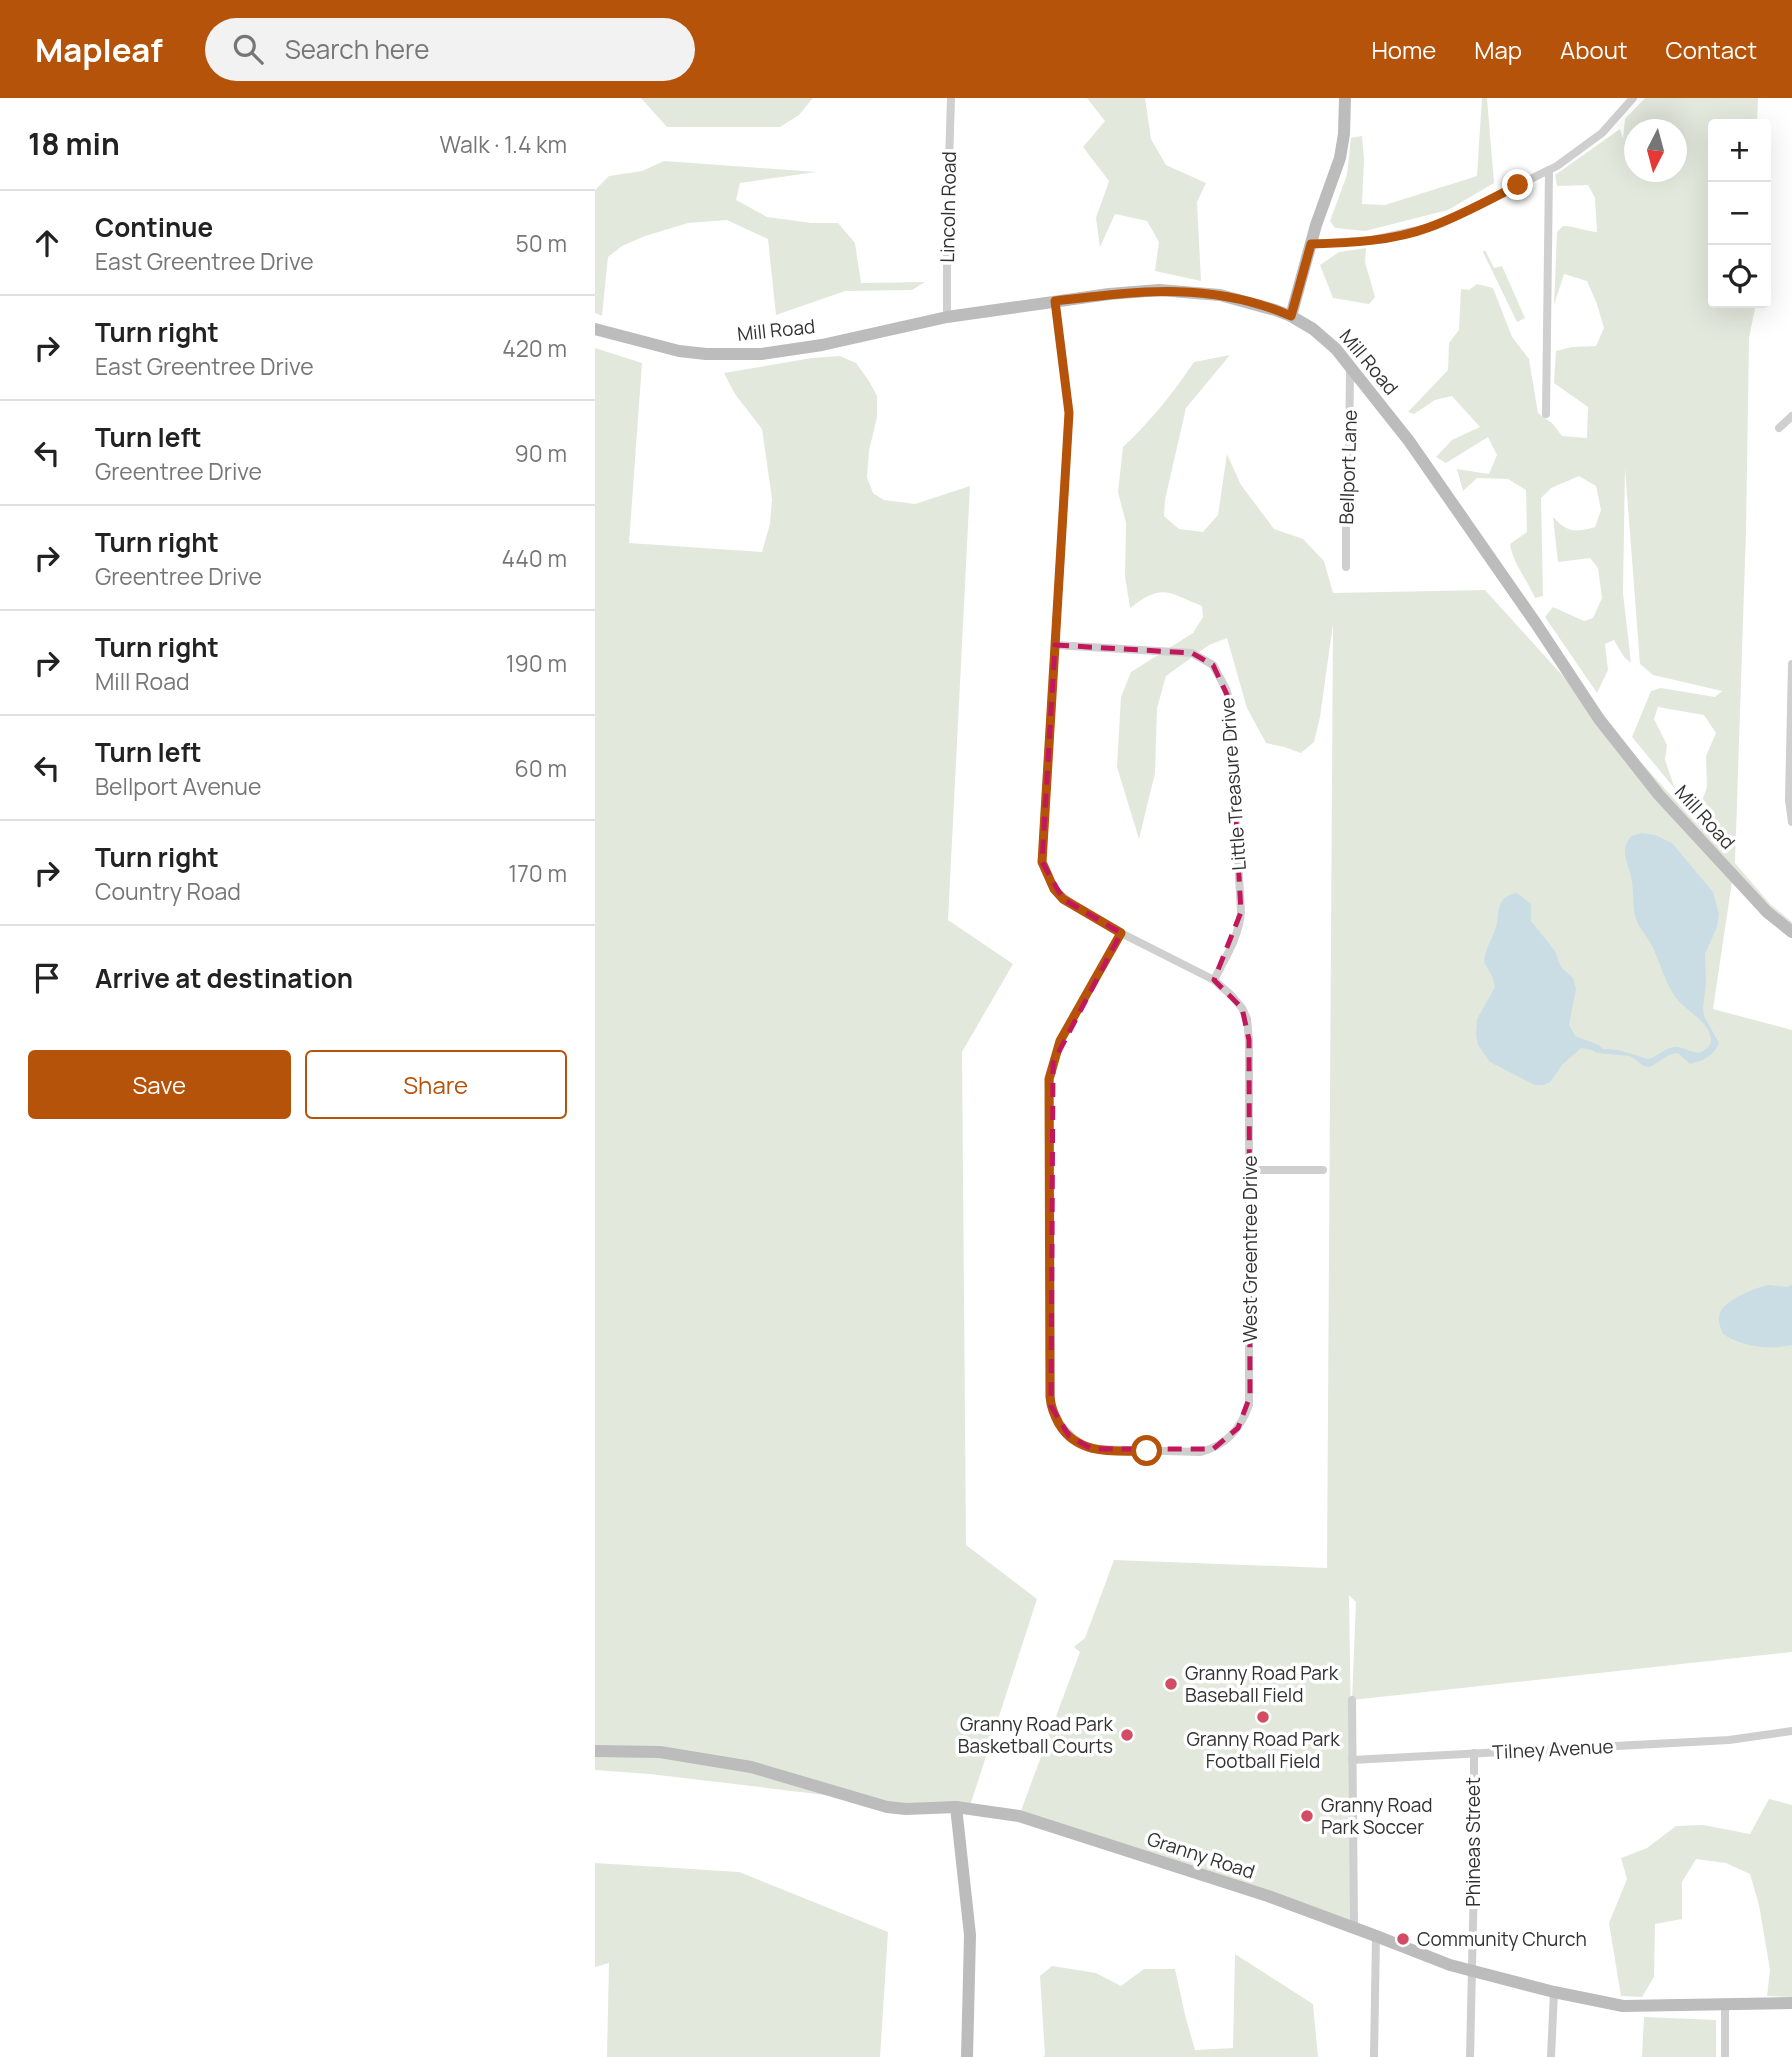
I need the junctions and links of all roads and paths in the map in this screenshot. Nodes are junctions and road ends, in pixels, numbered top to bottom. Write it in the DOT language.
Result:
graph roads {
  1 [pos="951,98"];
  2 [pos="1345,98"];
  3 [pos="1633,98"];
  4 [pos="1549,170"];
  5 [pos="1311,244"];
  6 [pos="1055,301"];
  7 [pos="1291,316"];
  8 [pos="947,317"];
  9 [pos="595,329"];
  10 [pos="1350,367"];
  11 [pos="1546,414"];
  12 [pos="1792,416"];
  13 [pos="1779,428"];
  14 [pos="1346,567"];
  15 [pos="1055,645"];
  16 [pos="1792,664"];
  17 [pos="1792,822"];
  18 [pos="1792,932"];
  19 [pos="1121,933"];
  20 [pos="1214,980"];
  21 [pos="1250,1170"];
  22 [pos="1323,1170"];
  23 [pos="1352,1700"];
  24 [pos="1792,1731"];
  25 [pos="595,1751"];
  26 [pos="1474,1753"];
  27 [pos="1352,1760"];
  28 [pos="956,1807"];
  29 [pos="1354,1927"];
  30 [pos="1376,1936"];
  31 [pos="1472,1972"];
  32 [pos="1554,1992"];
  33 [pos="1792,2003"];
  34 [pos="1725,2005"];
  35 [pos="967,2057"];
  36 [pos="1374,2057"];
  37 [pos="1470,2057"];
  38 [pos="1551,2057"];
  39 [pos="1725,2057"];
  1 -- 8 [label="street, Lincoln Road"];
  2 -- 5 [label="main road"];
  3 -- 4 [label="street"];
  4 -- 5 [label="street"];
  4 -- 11 [label="street"];
  5 -- 7 [label="main road"];
  6 -- 7 [label="main road, Mill Road"];
  6 -- 8 [label="main road, Mill Road"];
  6 -- 15 [label="street, West Greentree Drive"];
  7 -- 10 [label="main road, Mill Road"];
  8 -- 9 [label="main road, Mill Road"];
  10 -- 14 [label="street, Bellport Lane"];
  10 -- 18 [label="main road, Mill Road"];
  12 -- 13 [label="street"];
  15 -- 19 [label="street, West Greentree Drive"];
  15 -- 20 [label="street, Little Treasure Drive"];
  16 -- 17 [label="street"];
  19 -- 20 [label="street, West Greentree Drive"];
  19 -- 21 [label="street, West Greentree Drive"];
  20 -- 21 [label="street, West Greentree Drive"];
  21 -- 22 [label="street"];
  23 -- 27 [label="street"];
  24 -- 26 [label="street, Tilney Avenue"];
  25 -- 28 [label="main road, Granny Road"];
  26 -- 27 [label="street, Tilney Avenue"];
  26 -- 31 [label="street, Phineas Street"];
  27 -- 29 [label="street"];
  28 -- 29 [label="main road, Granny Road"];
  28 -- 35 [label="main road"];
  29 -- 30 [label="main road, Granny Road"];
  30 -- 31 [label="main road, Granny Road"];
  30 -- 36 [label="street"];
  31 -- 32 [label="main road, Granny Road"];
  31 -- 37 [label="street, Phineas Street"];
  32 -- 34 [label="main road, Granny Road"];
  32 -- 38 [label="street"];
  33 -- 34 [label="main road, Granny Road"];
  34 -- 39 [label="street"];
}
